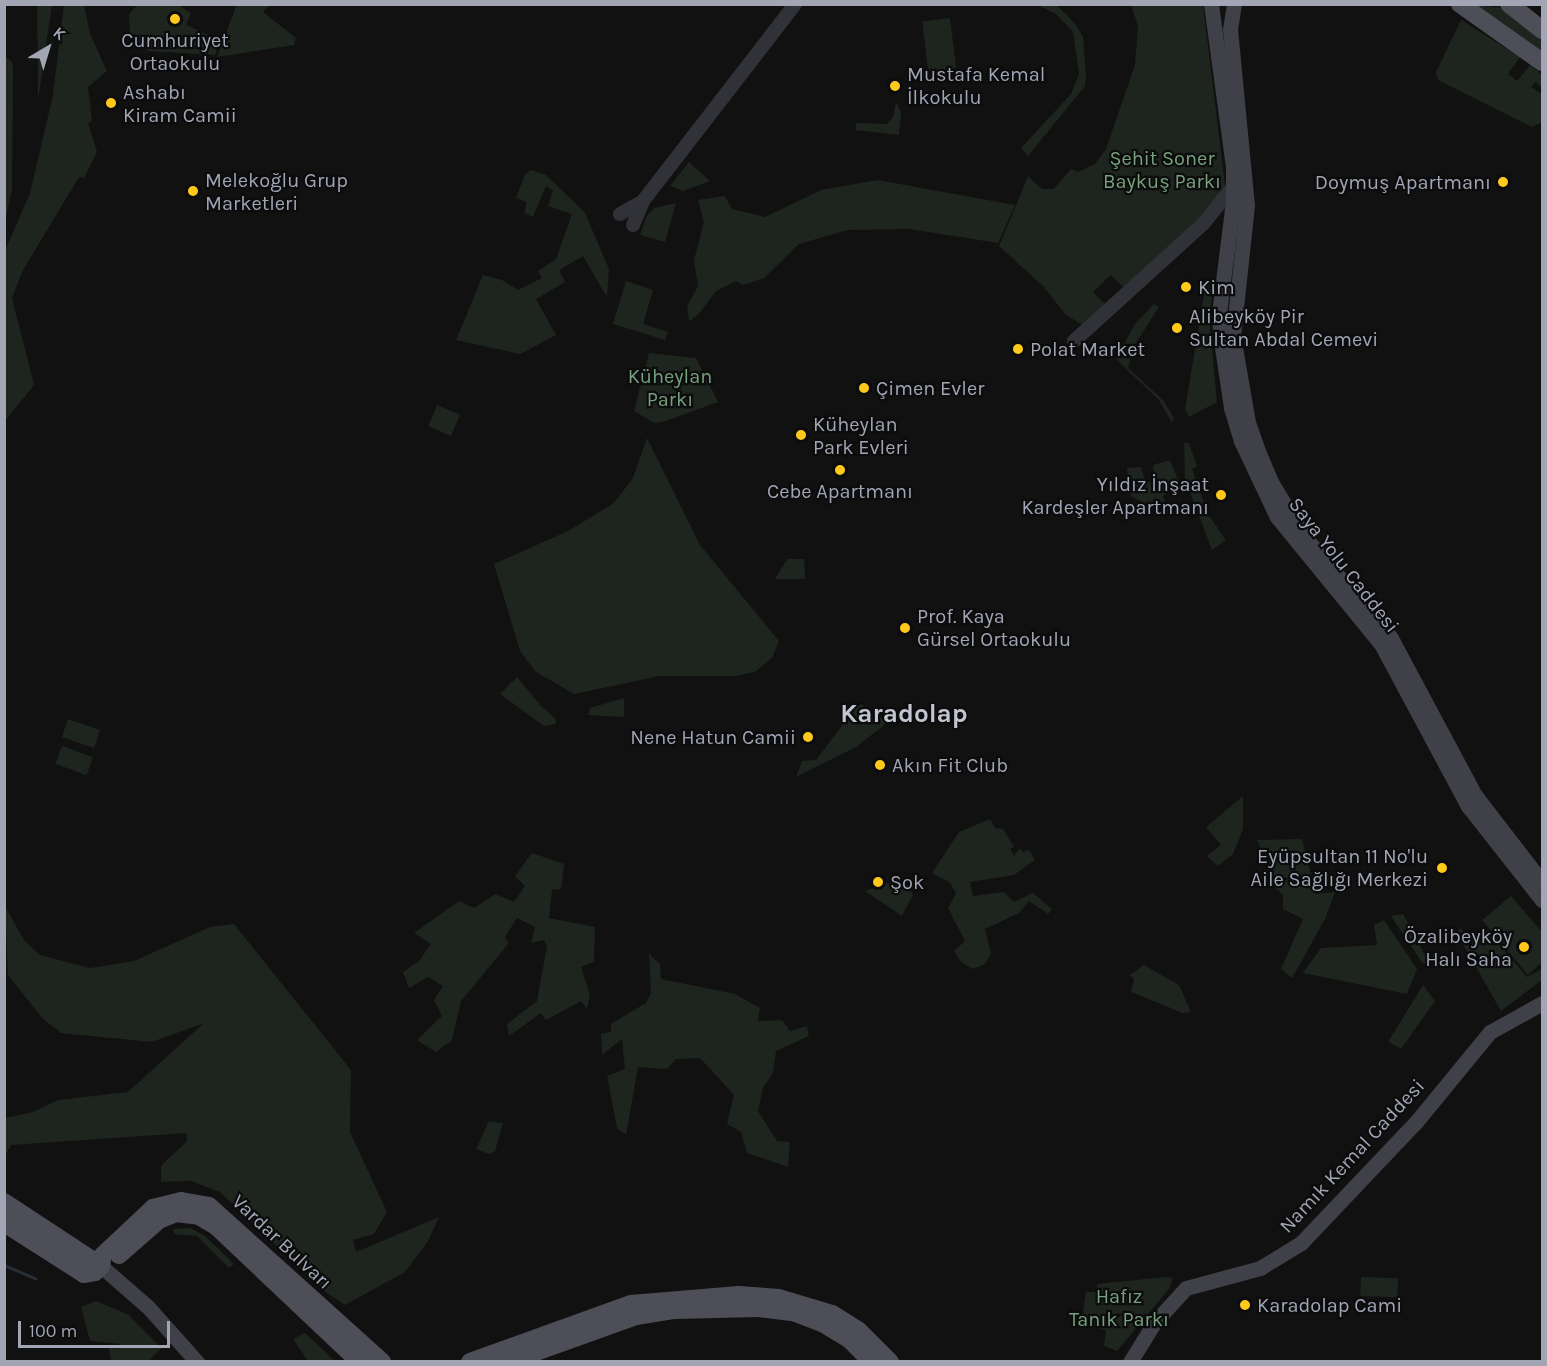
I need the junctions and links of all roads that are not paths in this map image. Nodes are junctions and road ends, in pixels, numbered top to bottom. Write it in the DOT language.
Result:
graph roads {
  1 [pos="795,4"];
  2 [pos="1211,4"];
  3 [pos="1225,4"];
  4 [pos="1234,4"];
  5 [pos="1460,4"];
  6 [pos="1509,4"];
  7 [pos="1230,29"];
  8 [pos="1542,30"];
  9 [pos="1542,62"];
  10 [pos="1233,186"];
  11 [pos="643,201"];
  12 [pos="620,214"];
  13 [pos="1231,218"];
  14 [pos="1203,224"];
  15 [pos="633,225"];
  16 [pos="1243,240"];
  17 [pos="1074,341"];
  18 [pos="1237,404"];
  19 [pos="1386,641"];
  20 [pos="1542,882"];
  21 [pos="1542,900"];
  22 [pos="1542,995"];
  23 [pos="1542,1004"];
  24 [pos="1518,1015"];
  25 [pos="4,1202"];
  26 [pos="4,1223"];
  27 [pos="46,1239"];
  28 [pos="101,1266"];
  29 [pos="677,1304"];
  30 [pos="551,1353"];
  31 [pos="1130,1360"];
  32 [pos="197,1362"];
  33 [pos="360,1362"];
  34 [pos="382,1362"];
  35 [pos="471,1362"];
  36 [pos="508,1362"];
  37 [pos="872,1362"];
  38 [pos="890,1362"];
  1 -- 11 [label="street"];
  2 -- 10 [label="main road, Saya Yolu Caddesi"];
  3 -- 7 [label="main road"];
  4 -- 7 [label="main road, Saya Yolu Caddesi"];
  5 -- 9 [label="main road"];
  6 -- 8 [label="main road"];
  7 -- 16 [label="main road, Saya Yolu Caddesi"];
  10 -- 13 [label="main road, Saya Yolu Caddesi"];
  10 -- 14 [label="street"];
  11 -- 12 [label="street"];
  11 -- 15 [label="street"];
  13 -- 14 [label="street"];
  13 -- 16 [label="main road"];
  13 -- 18 [label="main road, Saya Yolu Caddesi"];
  14 -- 17 [label="street"];
  16 -- 18 [label="main road, Saya Yolu Caddesi"];
  18 -- 19 [label="main road, Saya Yolu Caddesi"];
  19 -- 20 [label="main road, Saya Yolu Caddesi"];
  19 -- 21 [label="main road, Saya Yolu Caddesi"];
  22 -- 24 [label="main road"];
  23 -- 24 [label="main road, Namık Kemal Caddesi"];
  24 -- 31 [label="main road, Namık Kemal Caddesi"];
  25 -- 27 [label="main road"];
  26 -- 27 [label="main road"];
  27 -- 28 [label="main road"];
  28 -- 32 [label="main road"];
  28 -- 33 [label="main road, Vardar Bulvarı"];
  28 -- 34 [label="main road, Vardar Bulvarı"];
  29 -- 30 [label="main road"];
  29 -- 35 [label="main road"];
  29 -- 37 [label="main road"];
  29 -- 38 [label="main road"];
  30 -- 36 [label="main road"];
}
